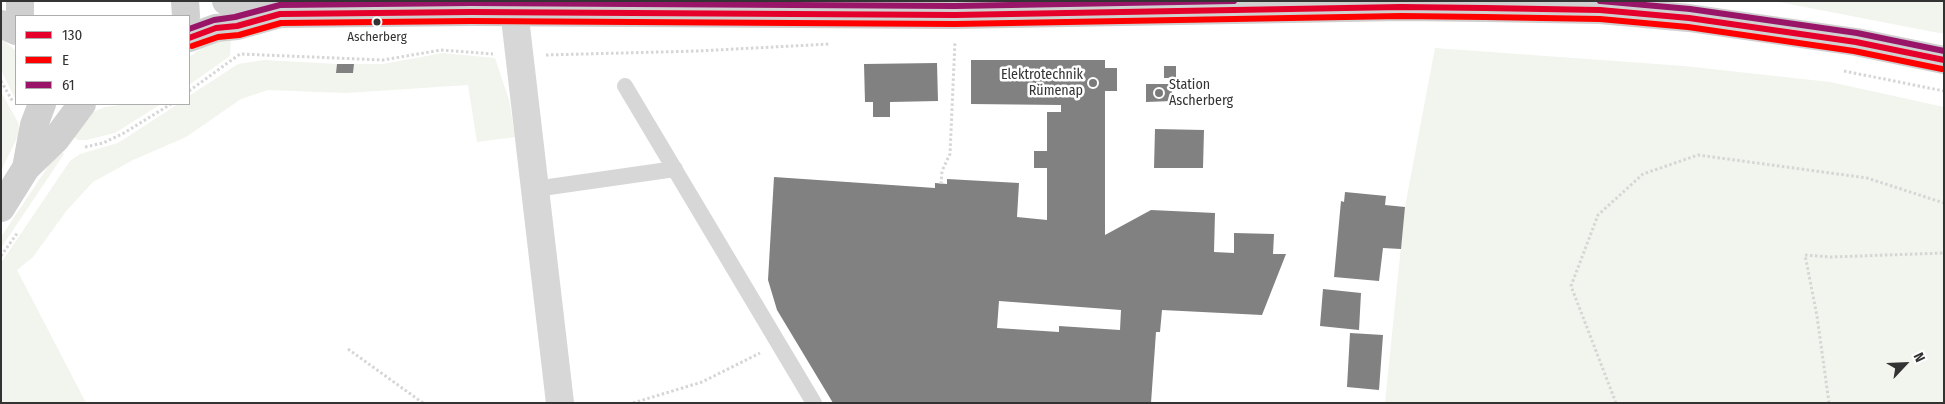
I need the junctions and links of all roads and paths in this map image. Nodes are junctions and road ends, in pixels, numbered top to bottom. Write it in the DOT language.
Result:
graph roads {
  1 [pos="20,1"];
  2 [pos="185,1"];
  3 [pos="226,1"];
  4 [pos="513,7"];
  5 [pos="280,14"];
  6 [pos="20,15"];
  7 [pos="186,15"];
  8 [pos="955,16"];
  9 [pos="1,24"];
  10 [pos="15,30"];
  11 [pos="190,38"];
  12 [pos="833,44"];
  13 [pos="520,56"];
  14 [pos="1944,60"];
  15 [pos="1842,70"];
  16 [pos="625,86"];
  17 [pos="190,90"];
  18 [pos="1944,91"];
  19 [pos="42,105"];
  20 [pos="81,105"];
  21 [pos="168,105"];
  22 [pos="80,148"];
  23 [pos="26,168"];
  24 [pos="675,169"];
  25 [pos="941,184"];
  26 [pos="536,189"];
  27 [pos="1944,203"];
  28 [pos="1,208"];
  29 [pos="1944,253"];
  30 [pos="779,344"];
  31 [pos="348,348"];
  32 [pos="423,403"];
  33 [pos="560,403"];
  34 [pos="633,403"];
  35 [pos="814,403"];
  36 [pos="1616,403"];
  37 [pos="1829,403"];
  1 -- 6 [label="main road"];
  2 -- 7 [label="main road"];
  3 -- 5 [label="main road"];
  4 -- 5 [label="main road"];
  4 -- 8 [label="main road"];
  4 -- 13 [label="street"];
  5 -- 11 [label="main road"];
  8 -- 14 [label="main road"];
  8 -- 25 [label="path"];
  9 -- 10 [label="main road"];
  12 -- 13 [label="path"];
  13 -- 17 [label="path"];
  13 -- 26 [label="street"];
  15 -- 18 [label="path"];
  16 -- 24 [label="lane"];
  19 -- 23 [label="main road"];
  20 -- 23 [label="main road"];
  21 -- 22 [label="path"];
  23 -- 28 [label="main road"];
  24 -- 26 [label="lane"];
  24 -- 30 [label="lane"];
  26 -- 33 [label="street"];
  27 -- 36 [label="path"];
  29 -- 37 [label="path"];
  30 -- 34 [label="path"];
  30 -- 35 [label="lane"];
  31 -- 32 [label="path"];
}
